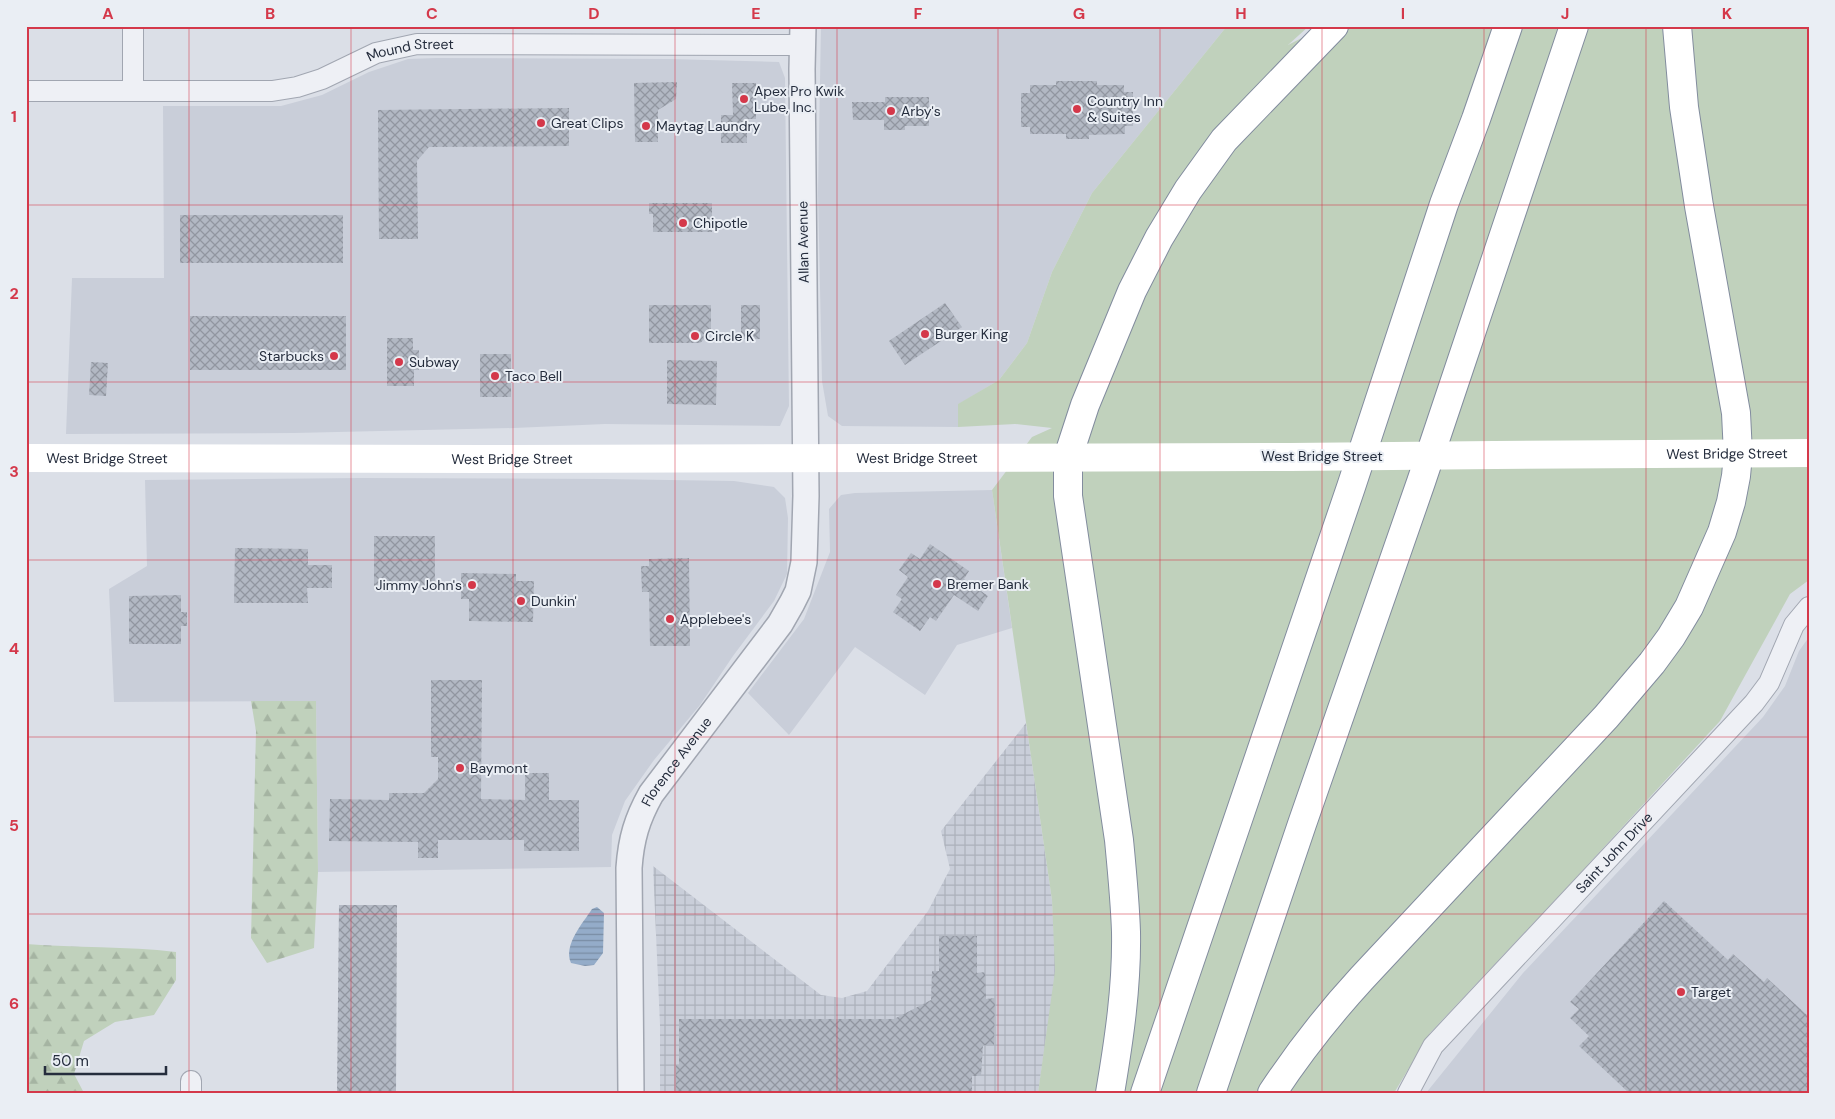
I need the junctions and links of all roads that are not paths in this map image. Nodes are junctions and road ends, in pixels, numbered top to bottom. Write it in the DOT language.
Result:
graph roads {
  1 [pos="133,26"];
  2 [pos="1334,26"];
  3 [pos="1508,26"];
  4 [pos="1574,26"];
  5 [pos="1678,26"];
  6 [pos="803,36"];
  7 [pos="26,91"];
  8 [pos="133,91"];
  9 [pos="1809,453"];
  10 [pos="1738,454"];
  11 [pos="806,457"];
  12 [pos="1068,457"];
  13 [pos="26,458"];
  14 [pos="1809,607"];
  15 [pos="631,1093"];
  16 [pos="1110,1093"];
  17 [pos="1144,1093"];
  18 [pos="1211,1093"];
  19 [pos="1272,1093"];
  20 [pos="1408,1093"];
  1 -- 8 [label="street"];
  2 -- 12 [label="main road"];
  3 -- 17 [label="main road"];
  4 -- 18 [label="main road"];
  5 -- 10 [label="main road"];
  6 -- 8 [label="street, Mound Street"];
  6 -- 11 [label="street, Allan Avenue"];
  7 -- 8 [label="street, Mound Street"];
  9 -- 10 [label="main road, West Bridge Street"];
  10 -- 12 [label="main road, West Bridge Street, bridge"];
  10 -- 19 [label="main road"];
  11 -- 12 [label="main road, West Bridge Street"];
  11 -- 13 [label="main road, West Bridge Street"];
  11 -- 15 [label="street, Florence Avenue"];
  12 -- 16 [label="main road"];
  14 -- 20 [label="street, Saint John Drive"];
}
